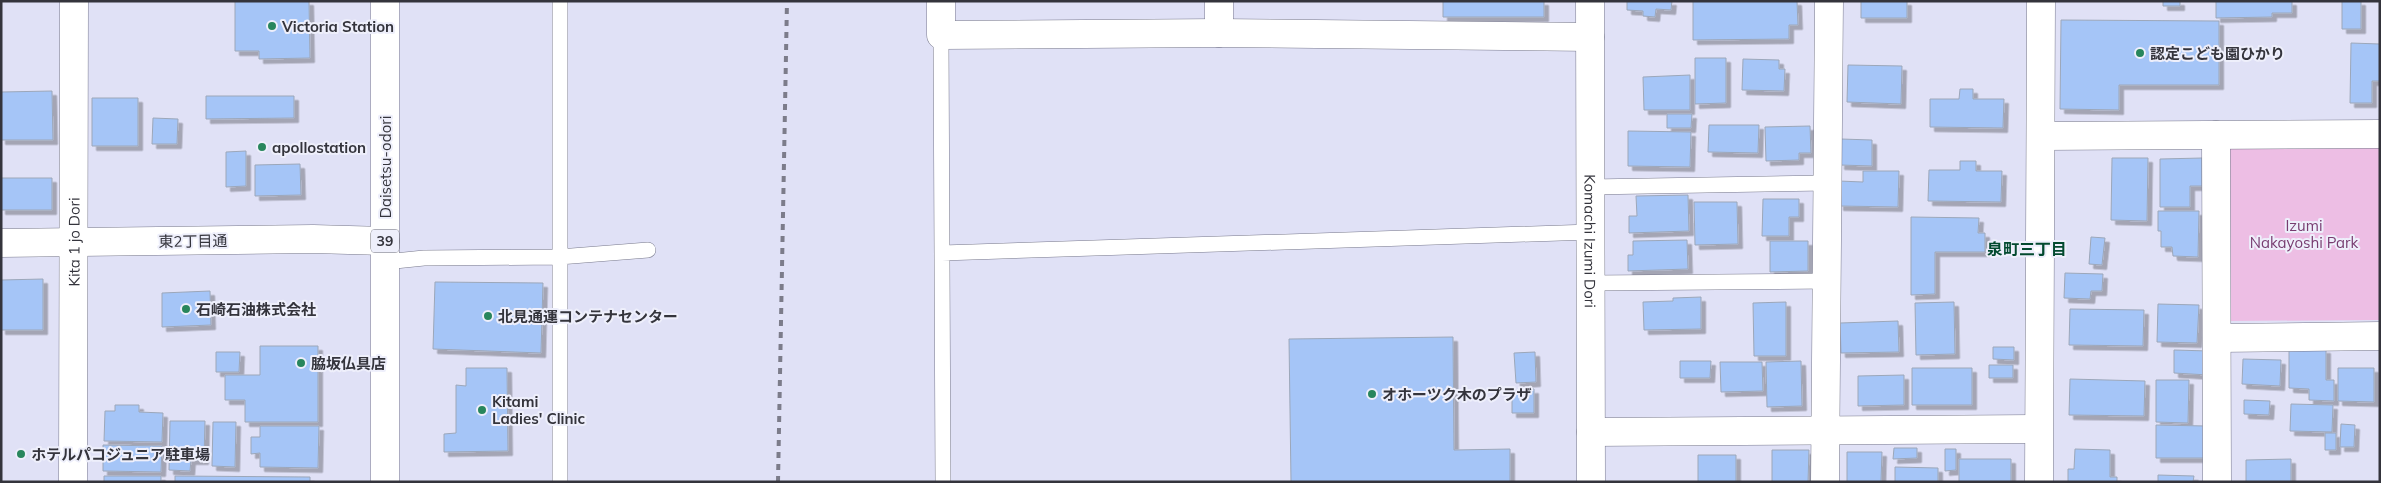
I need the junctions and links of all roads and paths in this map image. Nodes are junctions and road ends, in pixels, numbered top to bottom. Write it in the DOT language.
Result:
graph roads {
  1 [pos="74,1"];
  2 [pos="385,1"];
  3 [pos="560,1"];
  4 [pos="941,1"];
  5 [pos="1219,1"];
  6 [pos="1590,1"];
  7 [pos="1829,1"];
  8 [pos="2041,1"];
  9 [pos="1219,33"];
  10 [pos="941,35"];
  11 [pos="1590,36"];
  12 [pos="2380,134"];
  13 [pos="2216,135"];
  14 [pos="2042,136"];
  15 [pos="1827,183"];
  16 [pos="1590,187"];
  17 [pos="1591,232"];
  18 [pos="1,243"];
  19 [pos="73,243"];
  20 [pos="648,250"];
  21 [pos="385,251"];
  22 [pos="942,253"];
  23 [pos="559,257"];
  24 [pos="1827,281"];
  25 [pos="1591,282"];
  26 [pos="2380,336"];
  27 [pos="2218,338"];
  28 [pos="2038,429"];
  29 [pos="1826,431"];
  30 [pos="1591,432"];
  31 [pos="73,482"];
  32 [pos="385,482"];
  33 [pos="560,482"];
  34 [pos="943,482"];
  35 [pos="1591,482"];
  36 [pos="1825,482"];
  37 [pos="2039,482"];
  38 [pos="2217,482"];
  1 -- 19 [label="main road, Kita 1 jo Dori"];
  2 -- 21 [label="main road, Daisetsu-odori / 39"];
  3 -- 23 [label="lane"];
  4 -- 10 [label="main road"];
  5 -- 9 [label="main road"];
  6 -- 11 [label="main road, Komachi Izumi Dori"];
  7 -- 15 [label="main road"];
  8 -- 14 [label="main road"];
  9 -- 10 [label="main road"];
  9 -- 11 [label="main road"];
  10 -- 22 [label="lane"];
  11 -- 16 [label="main road, Komachi Izumi Dori"];
  12 -- 13 [label="main road"];
  13 -- 14 [label="main road"];
  13 -- 27 [label="main road"];
  14 -- 28 [label="main road"];
  15 -- 16 [label="lane"];
  15 -- 24 [label="main road"];
  16 -- 17 [label="main road, Komachi Izumi Dori"];
  17 -- 22 [label="lane"];
  17 -- 25 [label="main road, Komachi Izumi Dori"];
  18 -- 19 [label="main road, 東2丁目通"];
  19 -- 21 [label="main road, 東2丁目通"];
  19 -- 31 [label="main road, Kita 1 jo Dori"];
  20 -- 23 [label="lane"];
  21 -- 23 [label="lane"];
  21 -- 32 [label="main road, Daisetsu-odori / 39"];
  22 -- 34 [label="lane"];
  23 -- 33 [label="lane"];
  24 -- 25 [label="lane"];
  24 -- 29 [label="main road"];
  25 -- 30 [label="main road, Komachi Izumi Dori"];
  26 -- 27 [label="main road"];
  27 -- 38 [label="main road"];
  28 -- 29 [label="main road"];
  28 -- 37 [label="main road"];
  29 -- 30 [label="main road"];
  29 -- 36 [label="main road"];
  30 -- 35 [label="main road, Komachi Izumi Dori"];
}
